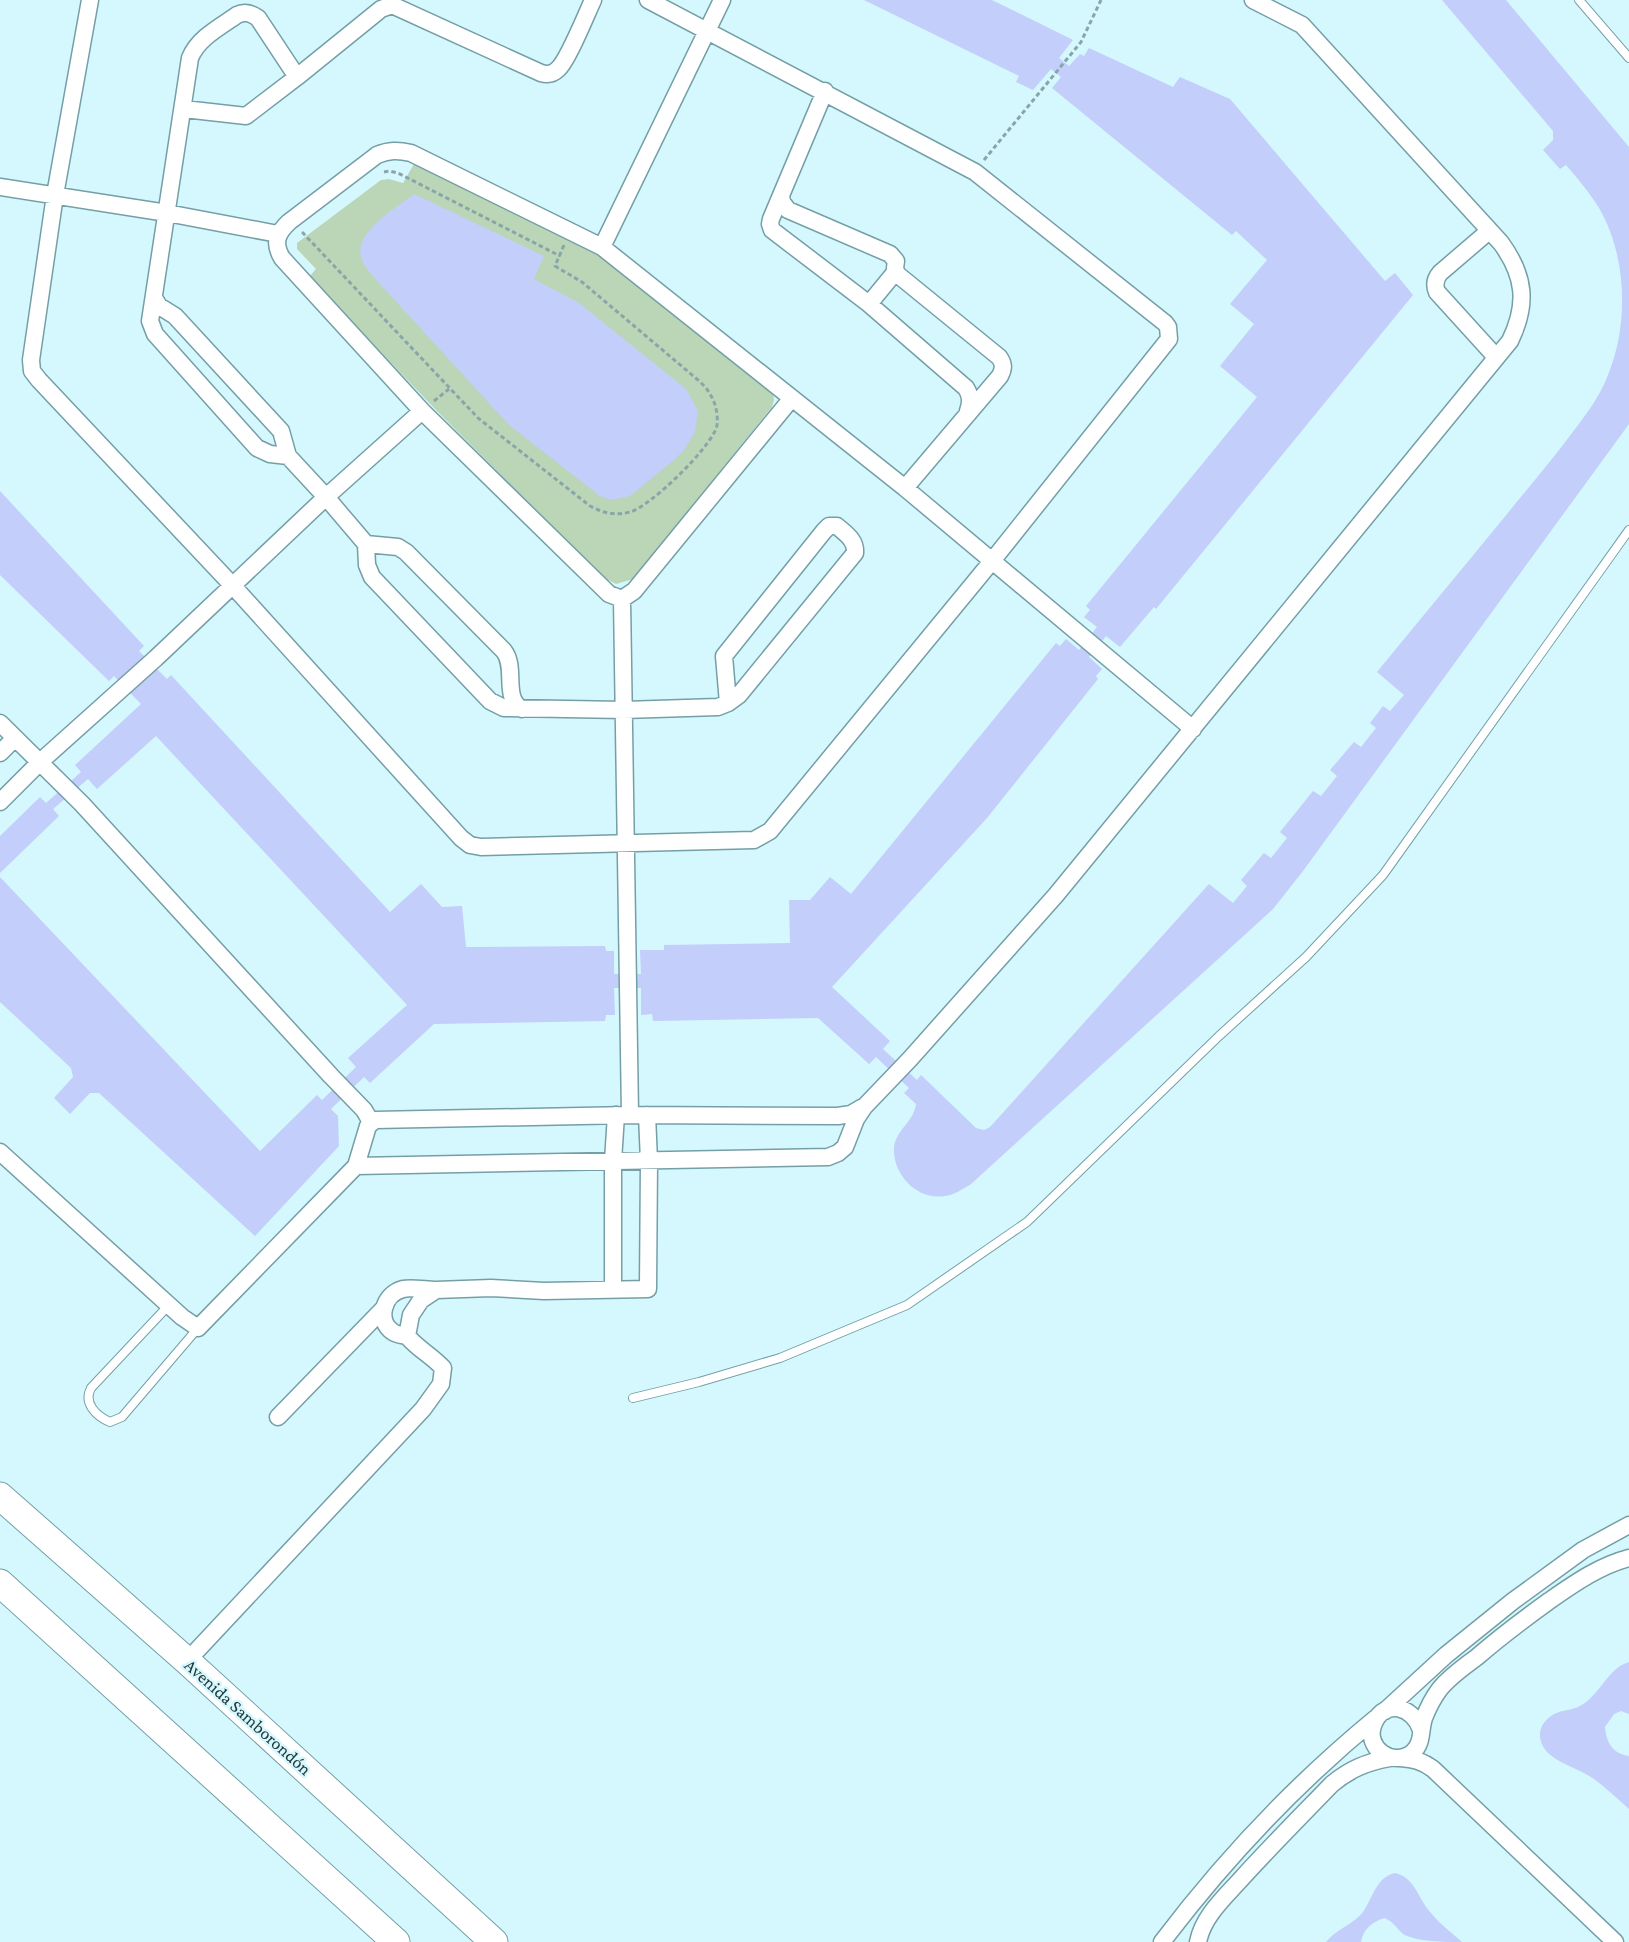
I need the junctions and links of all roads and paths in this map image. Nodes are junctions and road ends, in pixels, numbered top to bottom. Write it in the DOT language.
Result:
graph roads {
  1 [pos="90,0"];
  2 [pos="593,0"];
  3 [pos="648,0"];
  4 [pos="722,0"];
  5 [pos="1101,0"];
  6 [pos="1253,0"];
  7 [pos="1579,0"];
  8 [pos="708,30"];
  9 [pos="1629,58"];
  10 [pos="297,77"];
  11 [pos="825,91"];
  12 [pos="184,109"];
  13 [pos="975,172"];
  14 [pos="379,173"];
  15 [pos="0,187"];
  16 [pos="55,195"];
  17 [pos="782,195"];
  18 [pos="167,213"];
  19 [pos="311,226"];
  20 [pos="1489,231"];
  21 [pos="278,234"];
  22 [pos="602,247"];
  23 [pos="896,271"];
  24 [pos="154,298"];
  25 [pos="869,304"];
  26 [pos="1496,357"];
  27 [pos="792,398"];
  28 [pos="423,411"];
  29 [pos="968,411"];
  30 [pos="288,456"];
  31 [pos="905,488"];
  32 [pos="326,497"];
  33 [pos="1629,530"];
  34 [pos="366,544"];
  35 [pos="992,561"];
  36 [pos="233,585"];
  37 [pos="622,599"];
  38 [pos="728,703"];
  39 [pos="522,709"];
  40 [pos="624,710"];
  41 [pos="0,723"];
  42 [pos="1193,729"];
  43 [pos="15,738"];
  44 [pos="0,753"];
  45 [pos="40,762"];
  46 [pos="0,802"];
  47 [pos="627,842"];
  48 [pos="864,1107"];
  49 [pos="631,1115"];
  50 [pos="371,1122"];
  51 [pos="0,1152"];
  52 [pos="613,1161"];
  53 [pos="649,1161"];
  54 [pos="356,1166"];
  55 [pos="436,1290"];
  56 [pos="612,1290"];
  57 [pos="169,1305"];
  58 [pos="383,1309"];
  59 [pos="198,1328"];
  60 [pos="407,1336"];
  61 [pos="633,1398"];
  62 [pos="278,1417"];
  63 [pos="0,1496"];
  64 [pos="1629,1525"];
  65 [pos="1629,1558"];
  66 [pos="0,1583"];
  67 [pos="187,1661"];
  68 [pos="1380,1714"];
  69 [pos="1421,1733"];
  70 [pos="1394,1758"];
  71 [pos="1433,1769"];
  72 [pos="396,1942"];
  73 [pos="494,1942"];
  74 [pos="1162,1942"];
  75 [pos="1198,1942"];
  76 [pos="1615,1942"];
  1 -- 16 [label="street"];
  2 -- 10 [label="street"];
  3 -- 8 [label="street"];
  4 -- 8 [label="street"];
  5 -- 13 [label="path"];
  6 -- 20 [label="street"];
  7 -- 9 [label="lane"];
  8 -- 11 [label="street"];
  8 -- 22 [label="street"];
  10 -- 12 [label="street"];
  10 -- 12 [label="street"];
  11 -- 13 [label="street"];
  11 -- 17 [label="street"];
  12 -- 18 [label="street"];
  13 -- 35 [label="street"];
  14 -- 19 [label="path"];
  15 -- 16 [label="street"];
  16 -- 18 [label="street"];
  16 -- 36 [label="street"];
  17 -- 23 [label="street"];
  17 -- 25 [label="street"];
  18 -- 21 [label="street"];
  18 -- 24 [label="street"];
  20 -- 26 [label="street"];
  20 -- 26 [label="street"];
  21 -- 22 [label="street"];
  21 -- 28 [label="street"];
  22 -- 27 [label="street"];
  23 -- 25 [label="street"];
  23 -- 29 [label="street"];
  24 -- 30 [label="street"];
  24 -- 30 [label="street"];
  25 -- 29 [label="street"];
  26 -- 42 [label="street"];
  27 -- 31 [label="street"];
  27 -- 37 [label="street"];
  28 -- 32 [label="street"];
  28 -- 37 [label="street"];
  29 -- 31 [label="street"];
  30 -- 32 [label="street"];
  31 -- 35 [label="street"];
  32 -- 34 [label="street"];
  32 -- 36 [label="street"];
  33 -- 61 [label="lane"];
  34 -- 39 [label="street"];
  34 -- 39 [label="street"];
  35 -- 42 [label="street"];
  35 -- 47 [label="street"];
  36 -- 45 [label="street"];
  36 -- 47 [label="street"];
  37 -- 40 [label="street"];
  38 -- 38 [label="street"];
  38 -- 40 [label="street"];
  39 -- 40 [label="street"];
  40 -- 47 [label="street"];
  41 -- 43 [label="street"];
  42 -- 48 [label="street"];
  43 -- 44 [label="street"];
  43 -- 45 [label="street"];
  45 -- 46 [label="street"];
  45 -- 50 [label="street"];
  47 -- 49 [label="street"];
  48 -- 49 [label="street"];
  48 -- 53 [label="street"];
  49 -- 50 [label="street"];
  49 -- 52 [label="street"];
  49 -- 53 [label="street"];
  50 -- 54 [label="street"];
  51 -- 57 [label="street"];
  52 -- 53 [label="street"];
  52 -- 54 [label="street"];
  52 -- 56 [label="street"];
  53 -- 56 [label="street"];
  54 -- 59 [label="street"];
  55 -- 56 [label="street"];
  55 -- 58 [label="street"];
  55 -- 60 [label="street"];
  57 -- 59 [label="street"];
  57 -- 59 [label="lane"];
  58 -- 60 [label="street"];
  58 -- 62 [label="street"];
  60 -- 67 [label="street"];
  63 -- 67 [label="highway, Avenida Samborondón"];
  64 -- 68 [label="street"];
  65 -- 69 [label="street"];
  66 -- 72 [label="highway"];
  67 -- 73 [label="highway, Avenida Samborondón"];
  68 -- 69 [label="street"];
  68 -- 70 [label="street"];
  68 -- 74 [label="street"];
  69 -- 70 [label="street"];
  69 -- 71 [label="street"];
  70 -- 71 [label="street"];
  70 -- 75 [label="street"];
  71 -- 76 [label="street"];
}
